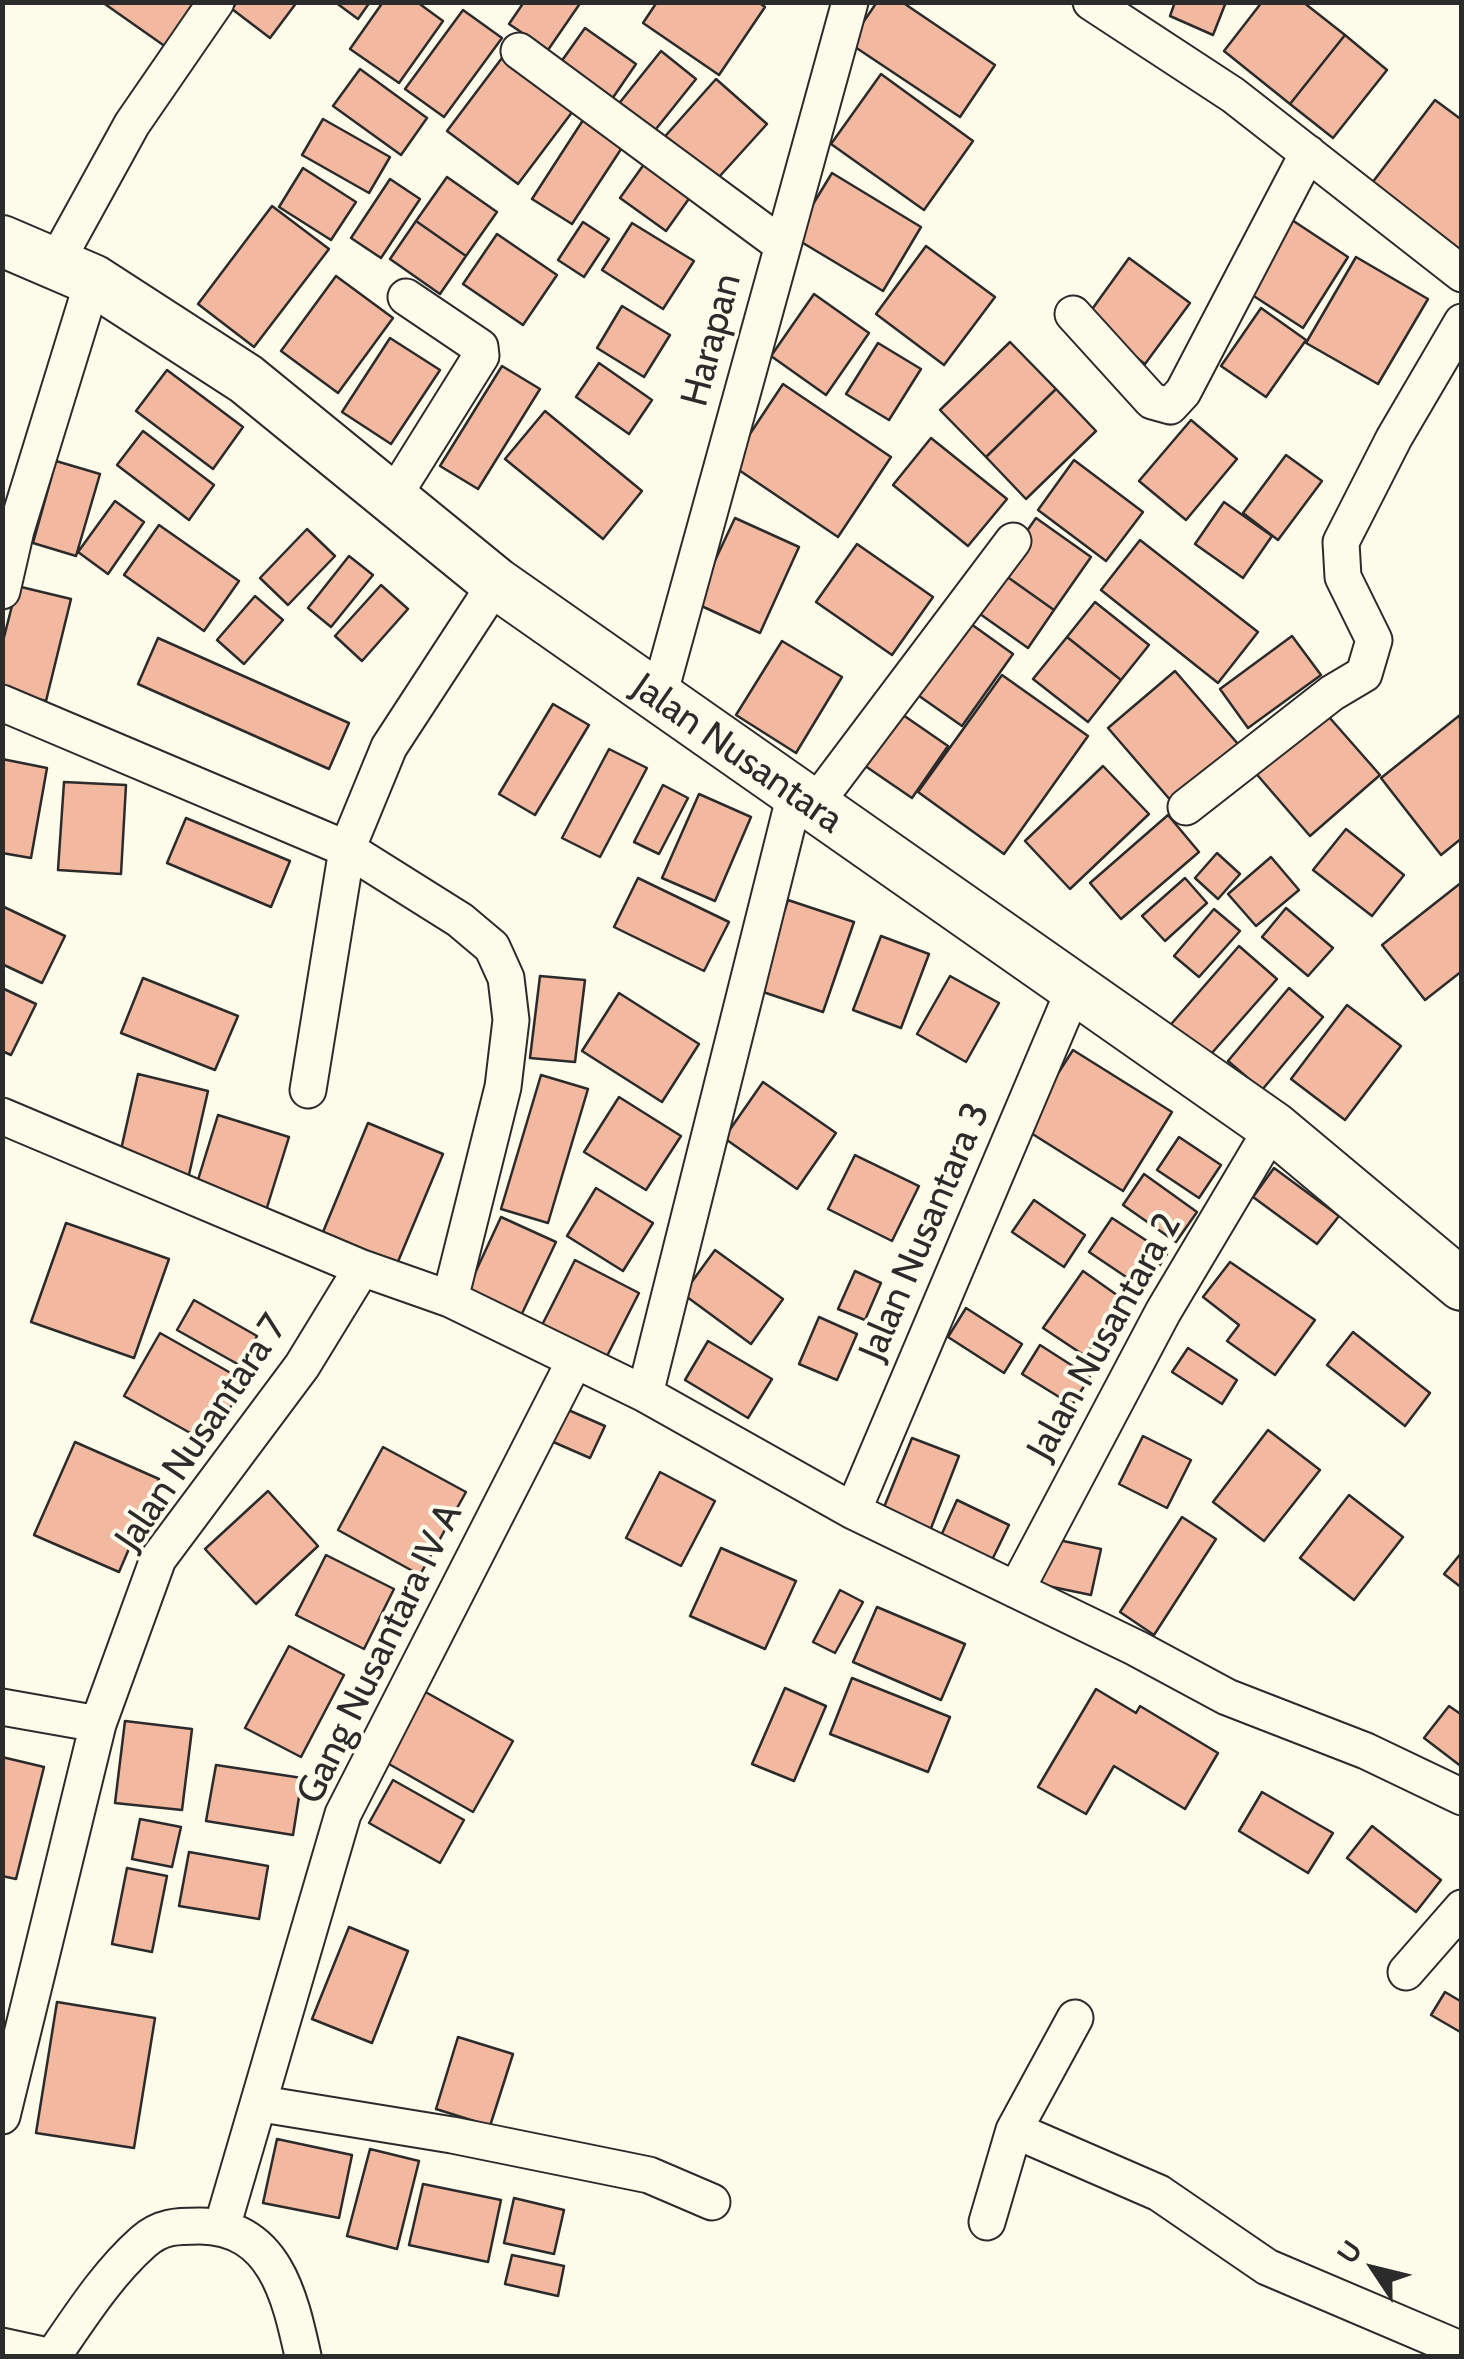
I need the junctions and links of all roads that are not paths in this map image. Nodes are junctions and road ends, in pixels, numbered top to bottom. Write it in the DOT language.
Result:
graph roads {
  1 [pos="216,2"];
  2 [pos="850,2"];
  3 [pos="1091,2"];
  4 [pos="519,51"];
  5 [pos="1308,153"];
  6 [pos="2,241"];
  7 [pos="782,245"];
  8 [pos="75,271"];
  9 [pos="1462,274"];
  10 [pos="406,297"];
  11 [pos="1073,314"];
  12 [pos="1462,322"];
  13 [pos="394,497"];
  14 [pos="1013,541"];
  15 [pos="496,583"];
  16 [pos="2,591"];
  17 [pos="658,700"];
  18 [pos="2,703"];
  19 [pos="804,801"];
  20 [pos="1186,807"];
  21 [pos="347,849"];
  22 [pos="1075,986"];
  23 [pos="308,1090"];
  24 [pos="2,1116"];
  25 [pos="1273,1128"];
  26 [pos="362,1268"];
  27 [pos="1462,1285"];
  28 [pos="450,1299"];
  29 [pos="575,1360"];
  30 [pos="645,1394"];
  31 [pos="853,1512"];
  32 [pos="1016,1590"];
  33 [pos="2,1707"];
  34 [pos="98,1724"];
  35 [pos="1462,1797"];
  36 [pos="1462,1908"];
  37 [pos="1406,1972"];
  38 [pos="1075,2018"];
  39 [pos="262,2104"];
  40 [pos="2,2116"];
  41 [pos="1014,2130"];
  42 [pos="712,2202"];
  43 [pos="988,2222"];
  44 [pos="222,2226"];
  45 [pos="2,2346"];
  46 [pos="1462,2350"];
  47 [pos="50,2356"];
  48 [pos="303,2356"];
  1 -- 8 [label="street"];
  2 -- 7 [label="street, Harapan"];
  3 -- 5 [label="street"];
  4 -- 7 [label="street"];
  5 -- 9 [label="street"];
  5 -- 11 [label="street"];
  6 -- 8 [label="street, Jalan Nusantara"];
  7 -- 17 [label="street, Harapan"];
  8 -- 13 [label="street, Jalan Nusantara"];
  8 -- 16 [label="street"];
  10 -- 13 [label="street"];
  12 -- 20 [label="street"];
  13 -- 15 [label="street, Jalan Nusantara"];
  14 -- 19 [label="street"];
  15 -- 17 [label="street, Jalan Nusantara"];
  15 -- 21 [label="street"];
  17 -- 19 [label="street, Jalan Nusantara"];
  18 -- 21 [label="street"];
  19 -- 22 [label="street, Jalan Nusantara"];
  19 -- 30 [label="street"];
  21 -- 23 [label="street"];
  21 -- 28 [label="street"];
  22 -- 25 [label="street, Jalan Nusantara"];
  22 -- 31 [label="street, Jalan Nusantara 3"];
  24 -- 26 [label="street"];
  25 -- 27 [label="street, Jalan Nusantara"];
  25 -- 32 [label="street, Jalan Nusantara 2"];
  26 -- 28 [label="street"];
  26 -- 34 [label="street, Jalan Nusantara 7"];
  28 -- 29 [label="street"];
  29 -- 30 [label="street"];
  29 -- 39 [label="street, Gang Nusantara IV A"];
  30 -- 31 [label="street"];
  31 -- 32 [label="street"];
  32 -- 35 [label="street"];
  33 -- 34 [label="street"];
  34 -- 40 [label="street, Jalan Nusantara 7"];
  36 -- 37 [label="street"];
  38 -- 41 [label="street"];
  39 -- 42 [label="street"];
  39 -- 44 [label="street, Gang Nusantara IV A"];
  41 -- 43 [label="street"];
  41 -- 46 [label="street"];
  44 -- 47 [label="street"];
  44 -- 48 [label="street"];
  45 -- 47 [label="street"];
}
